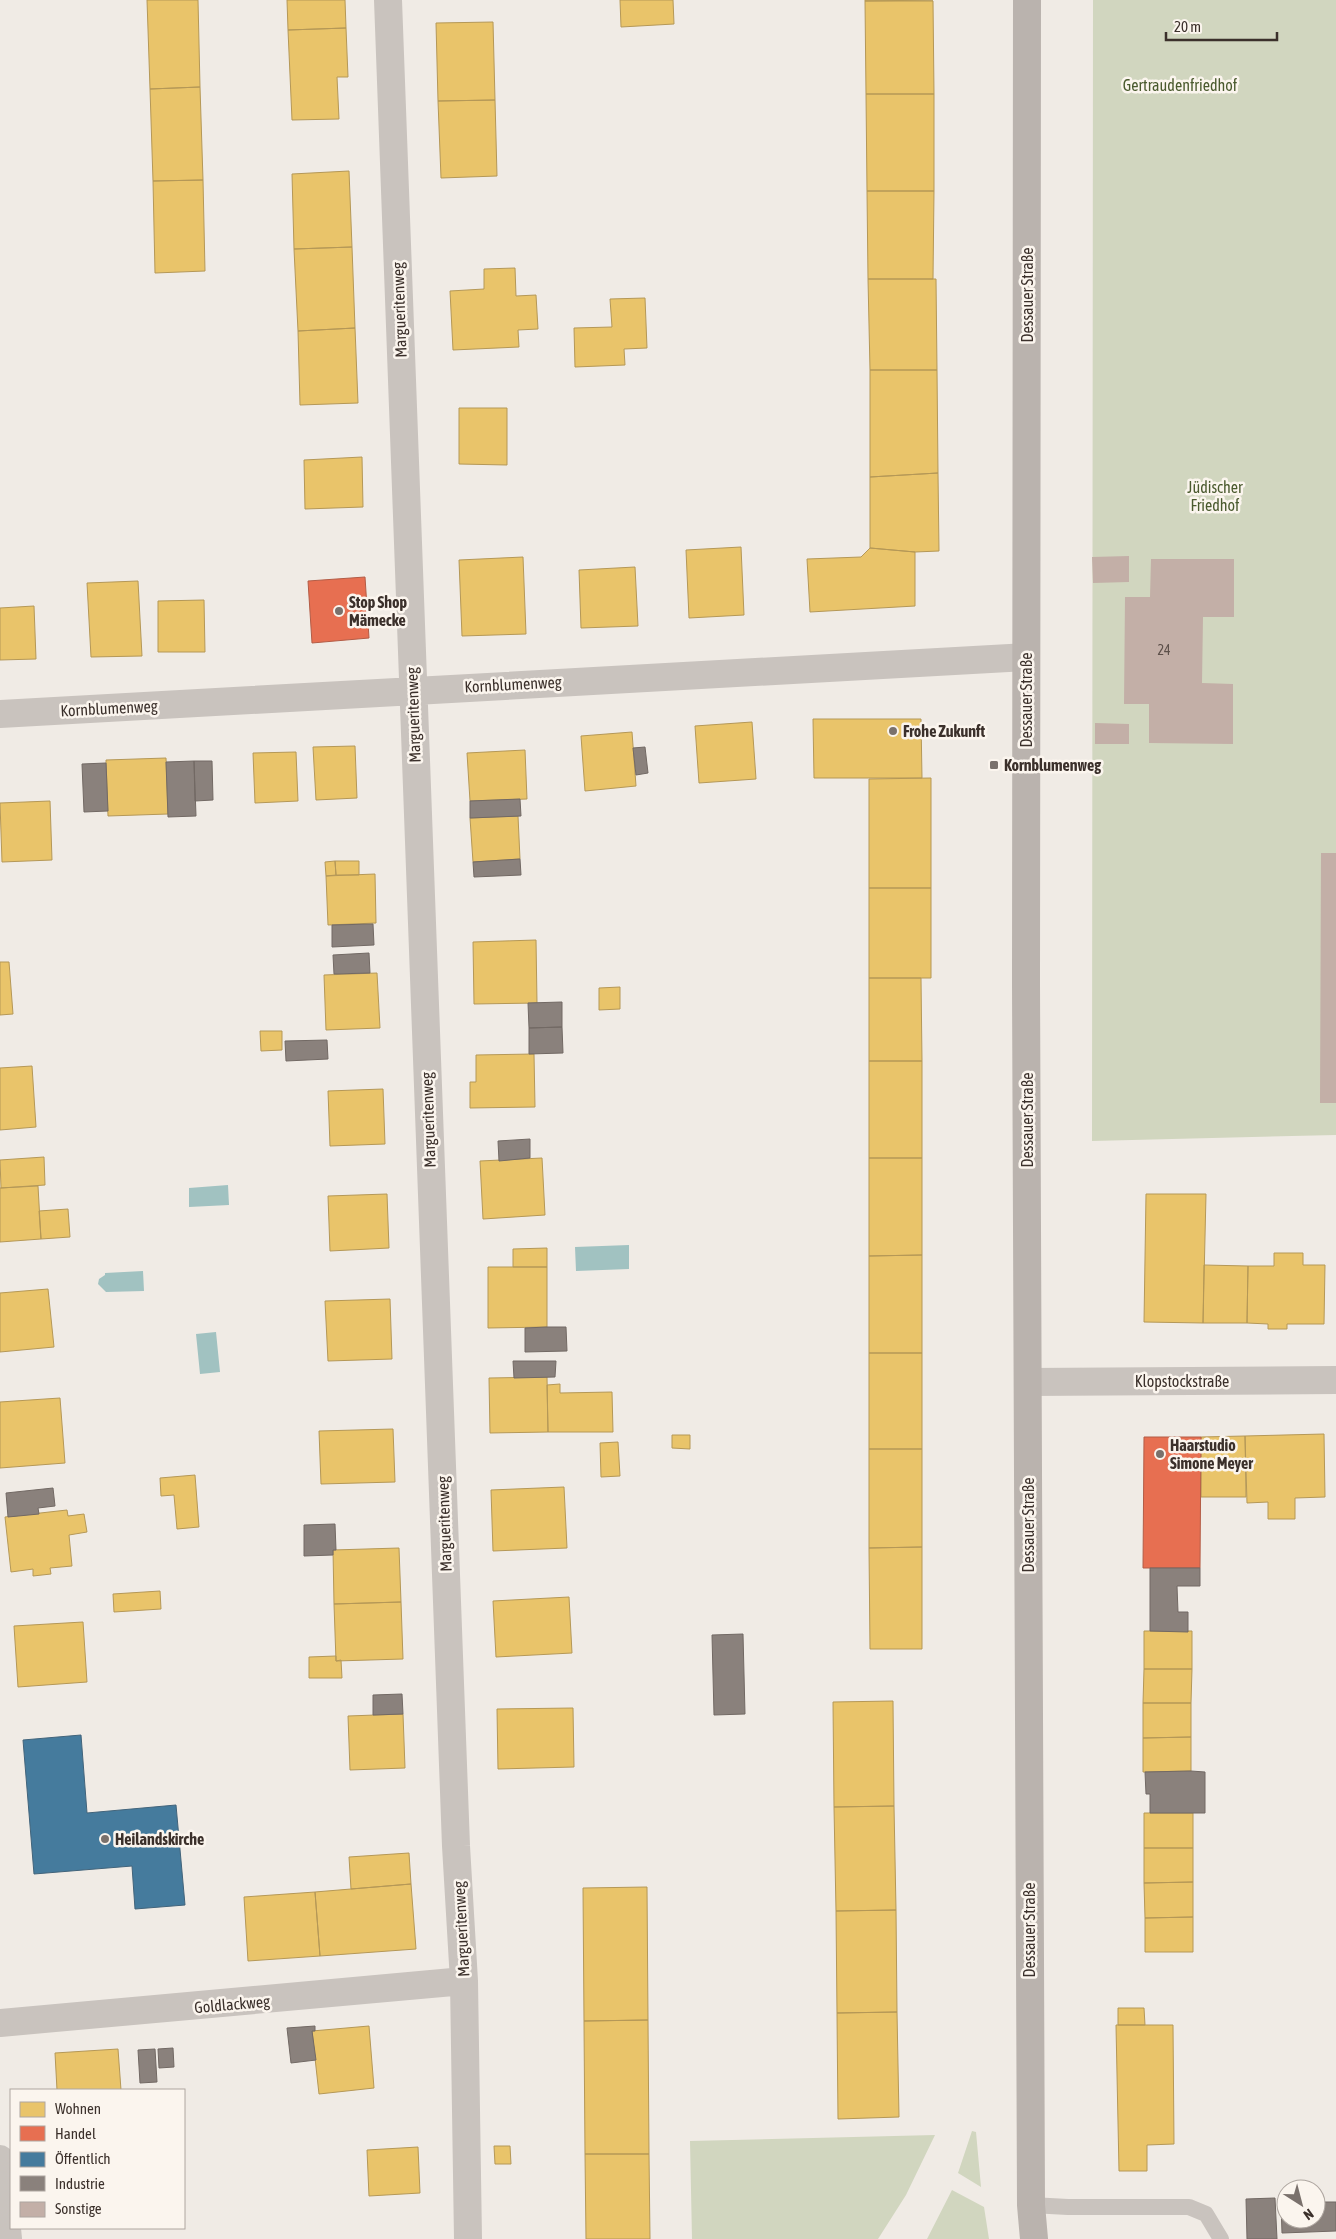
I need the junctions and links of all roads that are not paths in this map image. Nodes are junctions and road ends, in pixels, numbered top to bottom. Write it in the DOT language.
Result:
graph roads {
  1 [pos="388,0"];
  2 [pos="1027,0"];
  3 [pos="1026,657"];
  4 [pos="412,690"];
  5 [pos="0,714"];
  6 [pos="1336,1380"];
  7 [pos="1028,1382"];
  8 [pos="464,1981"];
  9 [pos="0,2024"];
  10 [pos="0,2159"];
  11 [pos="1031,2205"];
  12 [pos="8,2239"];
  13 [pos="468,2239"];
  14 [pos="1034,2239"];
  15 [pos="1221,2239"];
  1 -- 4 [label="street, Margueritenweg"];
  2 -- 3 [label="main road, Dessauer Straße"];
  3 -- 4 [label="street, Kornblumenweg"];
  3 -- 7 [label="main road, Dessauer Straße"];
  4 -- 5 [label="street, Kornblumenweg"];
  4 -- 8 [label="street, Margueritenweg"];
  6 -- 7 [label="street, Klopstockstraße"];
  7 -- 11 [label="main road, Dessauer Straße"];
  8 -- 9 [label="street, Goldlackweg"];
  8 -- 13 [label="street, Margueritenweg"];
  10 -- 12 [label="street"];
  11 -- 14 [label="main road, Dessauer Straße"];
  11 -- 15 [label="lane"];
}
